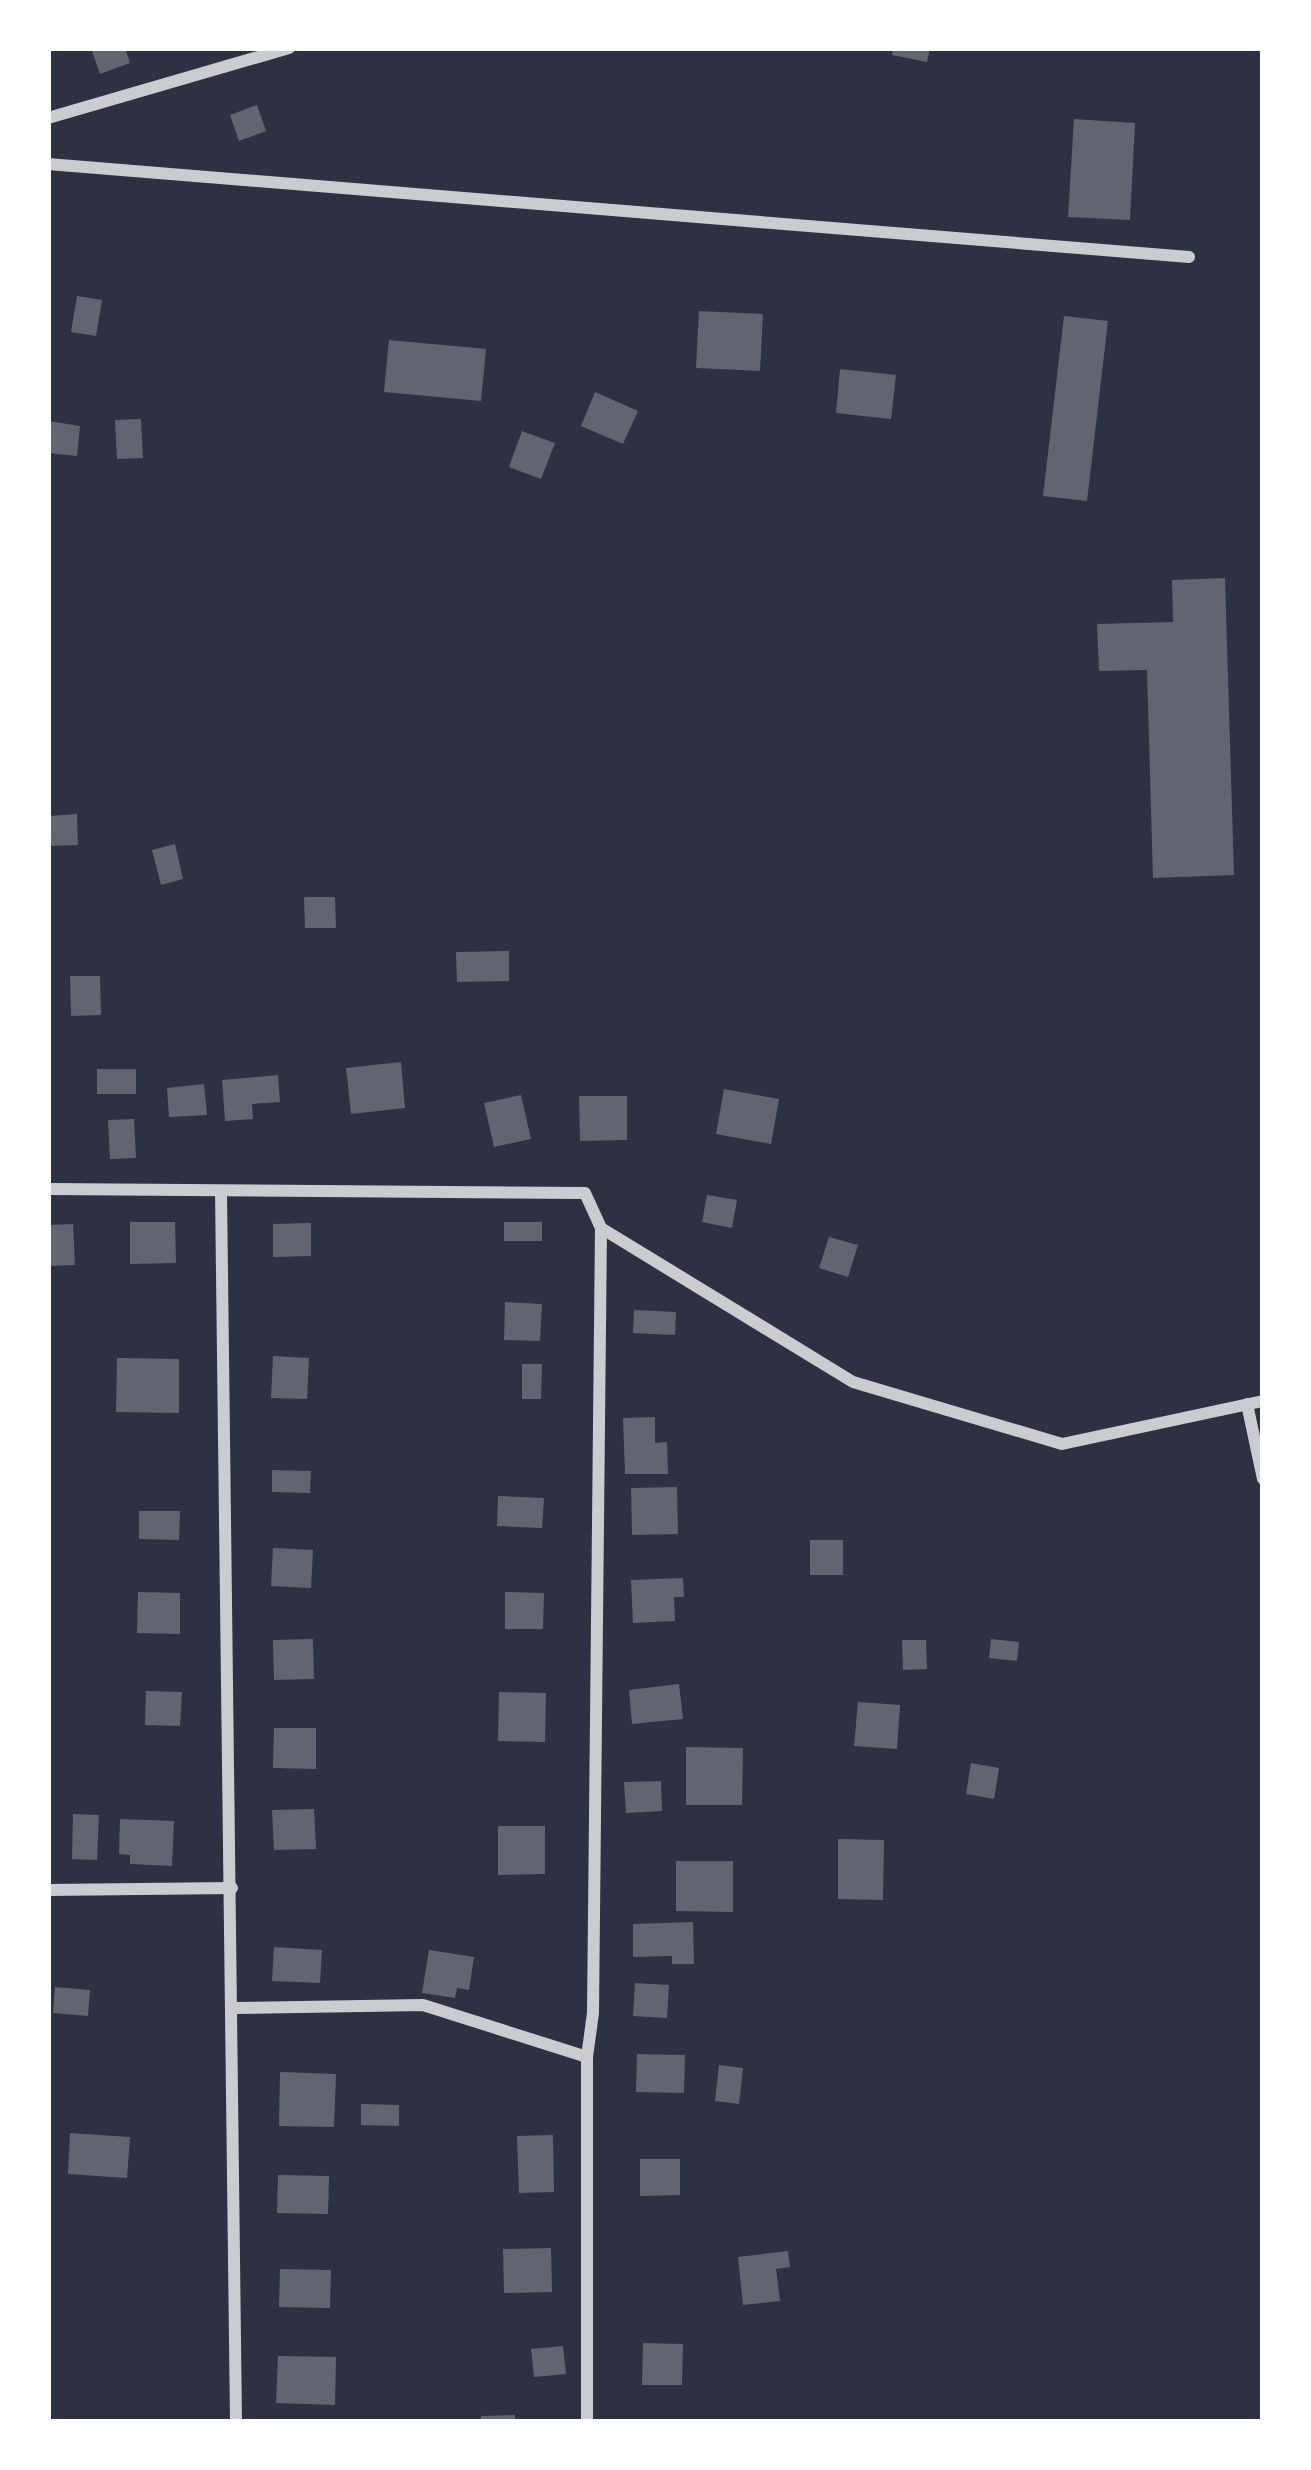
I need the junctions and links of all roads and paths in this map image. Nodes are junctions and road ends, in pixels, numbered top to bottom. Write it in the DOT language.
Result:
graph roads {
  1 [pos="289,48"];
  2 [pos="270,51"];
  3 [pos="48,118"];
  4 [pos="48,164"];
  5 [pos="1189,256"];
  6 [pos="48,1189"];
  7 [pos="221,1191"];
  8 [pos="601,1228"];
  9 [pos="1263,1401"];
  10 [pos="1246,1404"];
  11 [pos="1263,1479"];
  12 [pos="232,1888"];
  13 [pos="48,1890"];
  14 [pos="233,2008"];
  15 [pos="587,2057"];
  16 [pos="236,2422"];
  17 [pos="587,2422"];
  1 -- 2 [label="street"];
  2 -- 3 [label="street"];
  4 -- 5 [label="street"];
  6 -- 7 [label="street"];
  7 -- 8 [label="street"];
  7 -- 12 [label="street"];
  8 -- 10 [label="street"];
  8 -- 15 [label="street"];
  9 -- 10 [label="street"];
  10 -- 11 [label="street"];
  12 -- 13 [label="street"];
  12 -- 14 [label="street"];
  14 -- 15 [label="street"];
  14 -- 16 [label="street"];
  15 -- 17 [label="street"];
}
